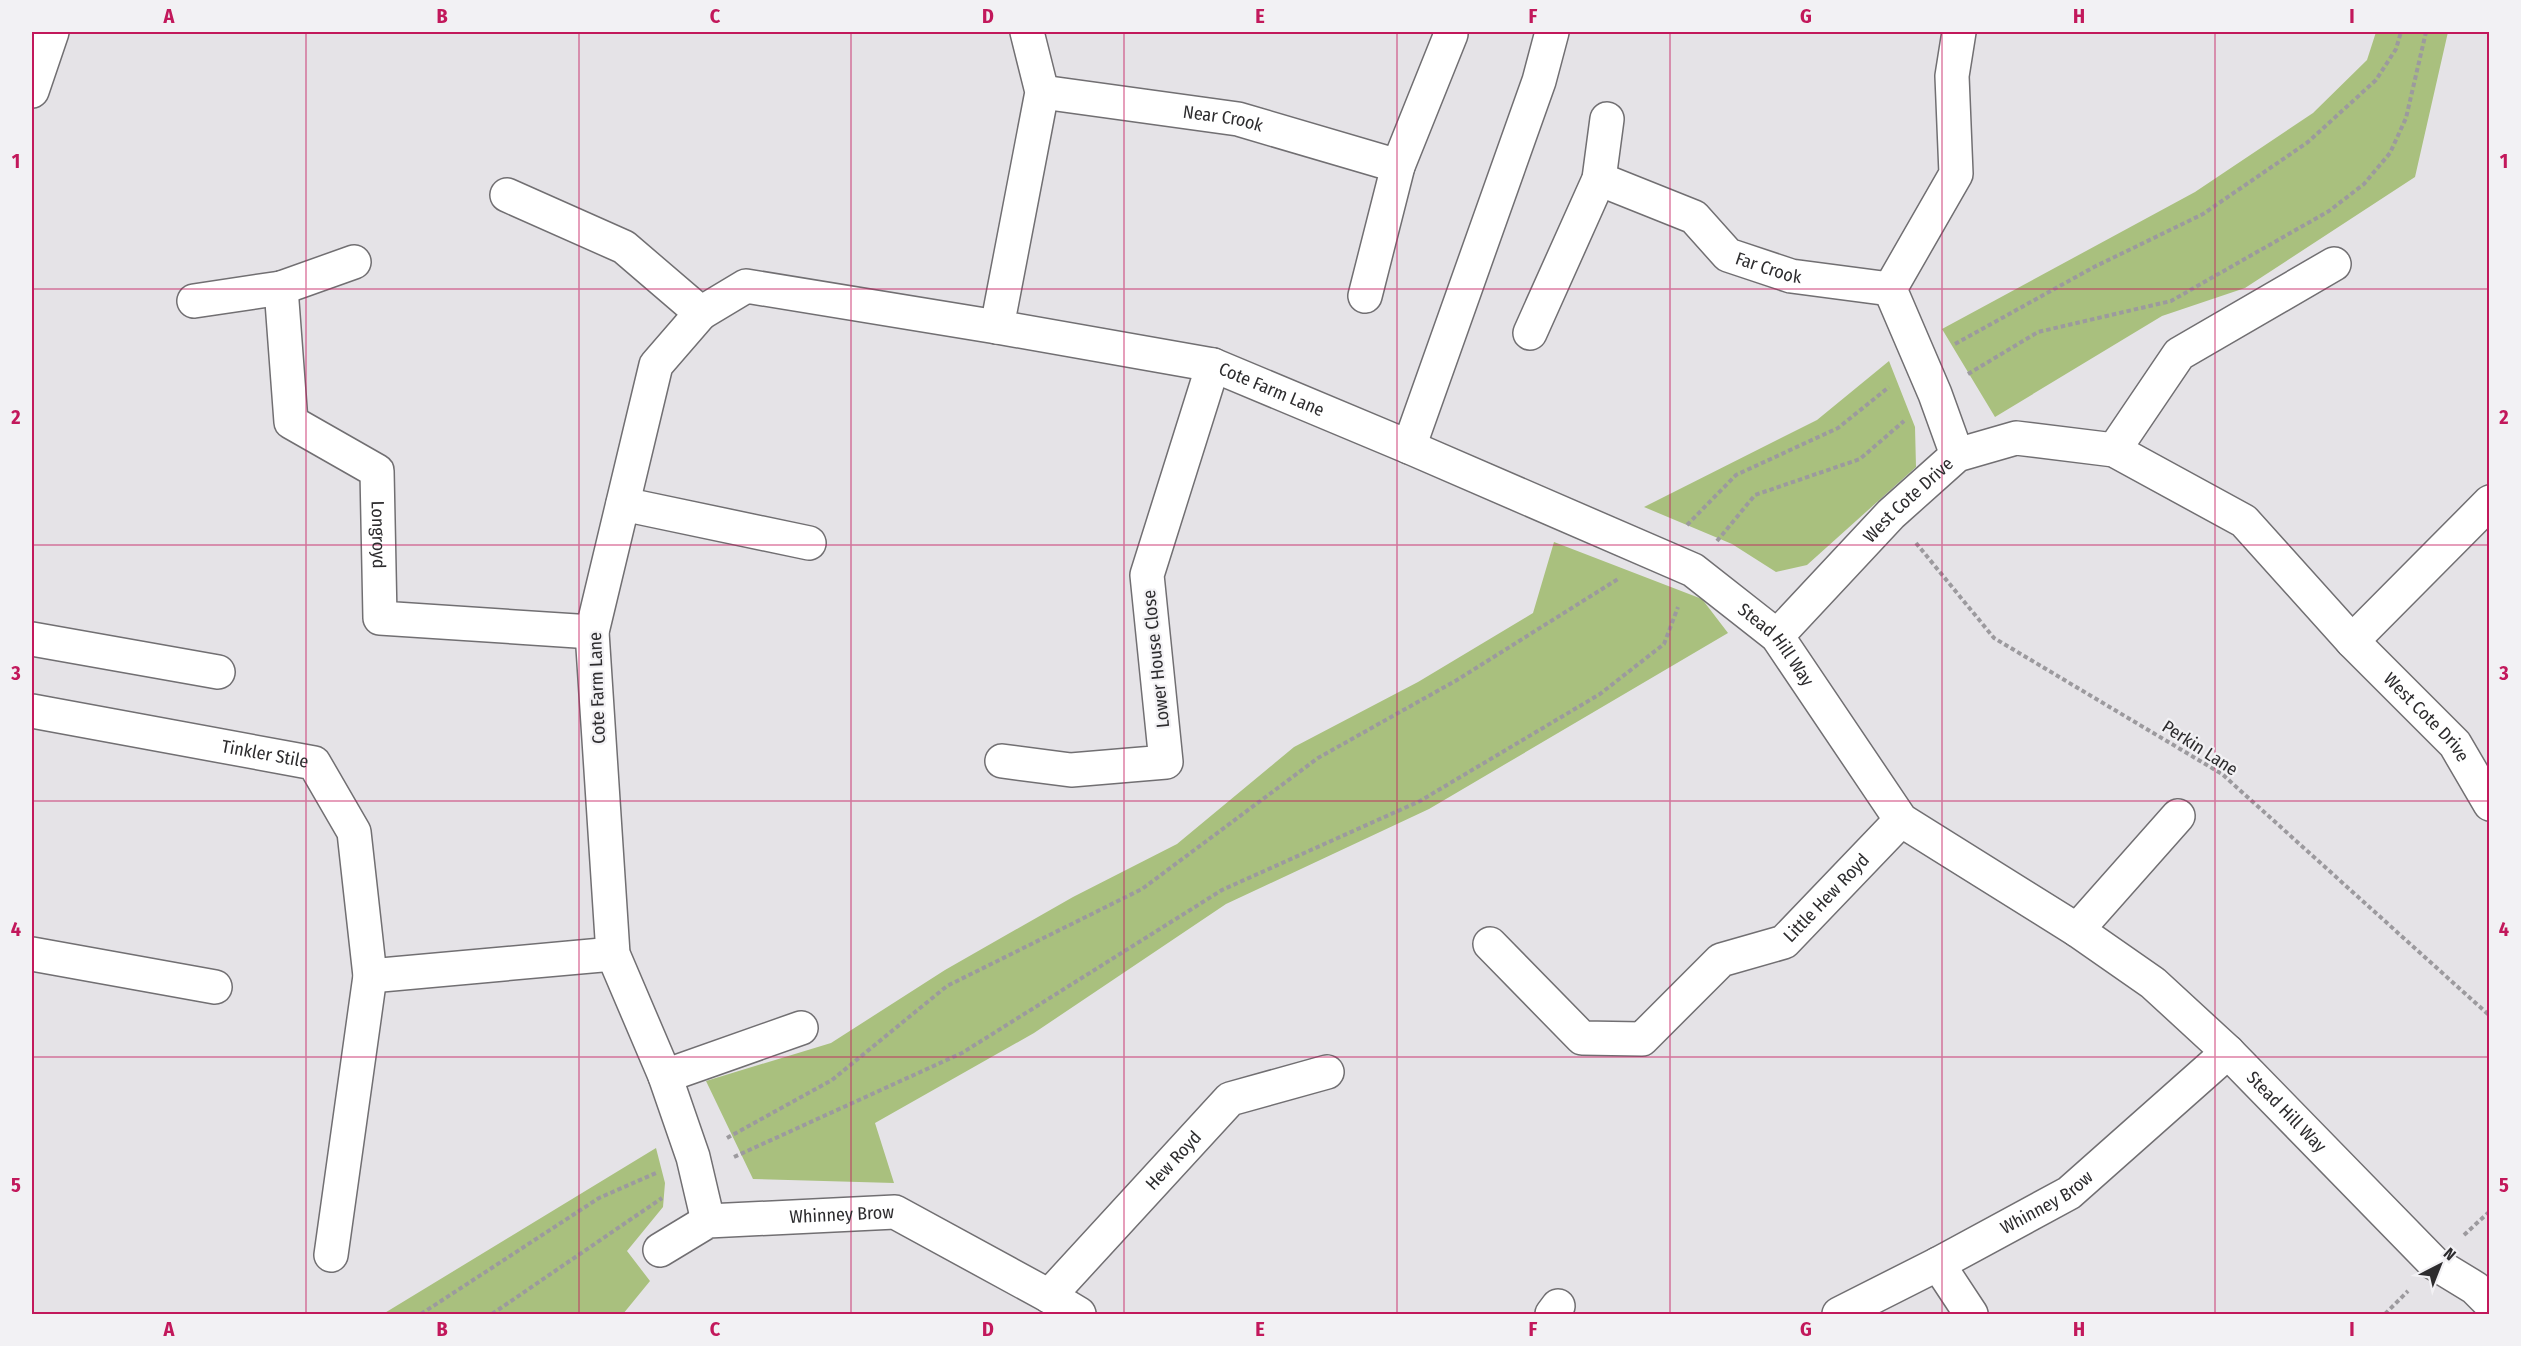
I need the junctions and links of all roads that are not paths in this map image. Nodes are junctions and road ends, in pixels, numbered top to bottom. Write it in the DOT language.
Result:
graph roads {
  1 [pos="52,32"];
  2 [pos="1027,32"];
  3 [pos="1552,32"];
  4 [pos="1959,32"];
  5 [pos="1451,34"];
  6 [pos="32,91"];
  7 [pos="1042,92"];
  8 [pos="1607,119"];
  9 [pos="1398,166"];
  10 [pos="1599,179"];
  11 [pos="507,195"];
  12 [pos="354,262"];
  13 [pos="2334,264"];
  14 [pos="281,288"];
  15 [pos="1890,289"];
  16 [pos="1365,296"];
  17 [pos="194,301"];
  18 [pos="701,313"];
  19 [pos="997,327"];
  20 [pos="1530,333"];
  21 [pos="1213,365"];
  22 [pos="1409,447"];
  23 [pos="2114,450"];
  24 [pos="1957,454"];
  25 [pos="2490,502"];
  26 [pos="623,504"];
  27 [pos="809,543"];
  28 [pos="592,632"];
  29 [pos="1777,636"];
  30 [pos="32,639"];
  31 [pos="2352,642"];
  32 [pos="218,672"];
  33 [pos="32,711"];
  34 [pos="1002,761"];
  35 [pos="2490,804"];
  36 [pos="2178,816"];
  37 [pos="1901,820"];
  38 [pos="2077,930"];
  39 [pos="1490,944"];
  40 [pos="32,954"];
  41 [pos="612,954"];
  42 [pos="370,976"];
  43 [pos="215,987"];
  44 [pos="801,1028"];
  45 [pos="2228,1052"];
  46 [pos="1327,1072"];
  47 [pos="665,1076"];
  48 [pos="708,1221"];
  49 [pos="660,1250"];
  50 [pos="331,1255"];
  51 [pos="1938,1264"];
  52 [pos="1049,1296"];
  53 [pos="2490,1303"];
  54 [pos="1079,1314"];
  55 [pos="1839,1314"];
  56 [pos="1971,1314"];
  1 -- 6 [label="street"];
  2 -- 7 [label="street"];
  3 -- 22 [label="street"];
  4 -- 15 [label="street"];
  5 -- 9 [label="street"];
  7 -- 9 [label="street, Near Crook"];
  7 -- 19 [label="street"];
  8 -- 10 [label="street"];
  9 -- 16 [label="street"];
  10 -- 15 [label="street, Far Crook"];
  10 -- 20 [label="street"];
  11 -- 18 [label="street"];
  12 -- 14 [label="street"];
  13 -- 23 [label="street"];
  14 -- 17 [label="street"];
  14 -- 28 [label="street, Longroyd"];
  15 -- 24 [label="street"];
  18 -- 19 [label="street, Cote Farm Lane"];
  18 -- 26 [label="street, Cote Farm Lane"];
  19 -- 21 [label="street, Cote Farm Lane"];
  21 -- 22 [label="street, Cote Farm Lane"];
  21 -- 34 [label="street, Lower House Close"];
  22 -- 29 [label="street, Stead Hill Way"];
  23 -- 24 [label="street, West Cote Drive"];
  23 -- 31 [label="street, West Cote Drive"];
  24 -- 29 [label="street, West Cote Drive"];
  25 -- 31 [label="street"];
  26 -- 27 [label="street"];
  26 -- 28 [label="street, Cote Farm Lane"];
  28 -- 41 [label="street, Cote Farm Lane"];
  29 -- 37 [label="street, Stead Hill Way"];
  30 -- 32 [label="street"];
  31 -- 35 [label="street, West Cote Drive"];
  33 -- 42 [label="street, Tinkler Stile"];
  36 -- 38 [label="street"];
  37 -- 38 [label="street, Stead Hill Way"];
  37 -- 39 [label="street, Little Hew Royd"];
  38 -- 45 [label="street, Stead Hill Way"];
  40 -- 43 [label="street"];
  41 -- 42 [label="street"];
  41 -- 47 [label="street, Cote Farm Lane"];
  42 -- 50 [label="street, Tinkler Stile"];
  44 -- 47 [label="street"];
  45 -- 51 [label="street, Whinney Brow"];
  45 -- 53 [label="street, Stead Hill Way"];
  46 -- 52 [label="street, Hew Royd"];
  47 -- 48 [label="street, Cote Farm Lane"];
  48 -- 49 [label="street, Whinney Brow"];
  48 -- 52 [label="street, Whinney Brow"];
  51 -- 55 [label="street, Whinney Brow"];
  51 -- 56 [label="street"];
  52 -- 54 [label="street, Whinney Brow"];
}
